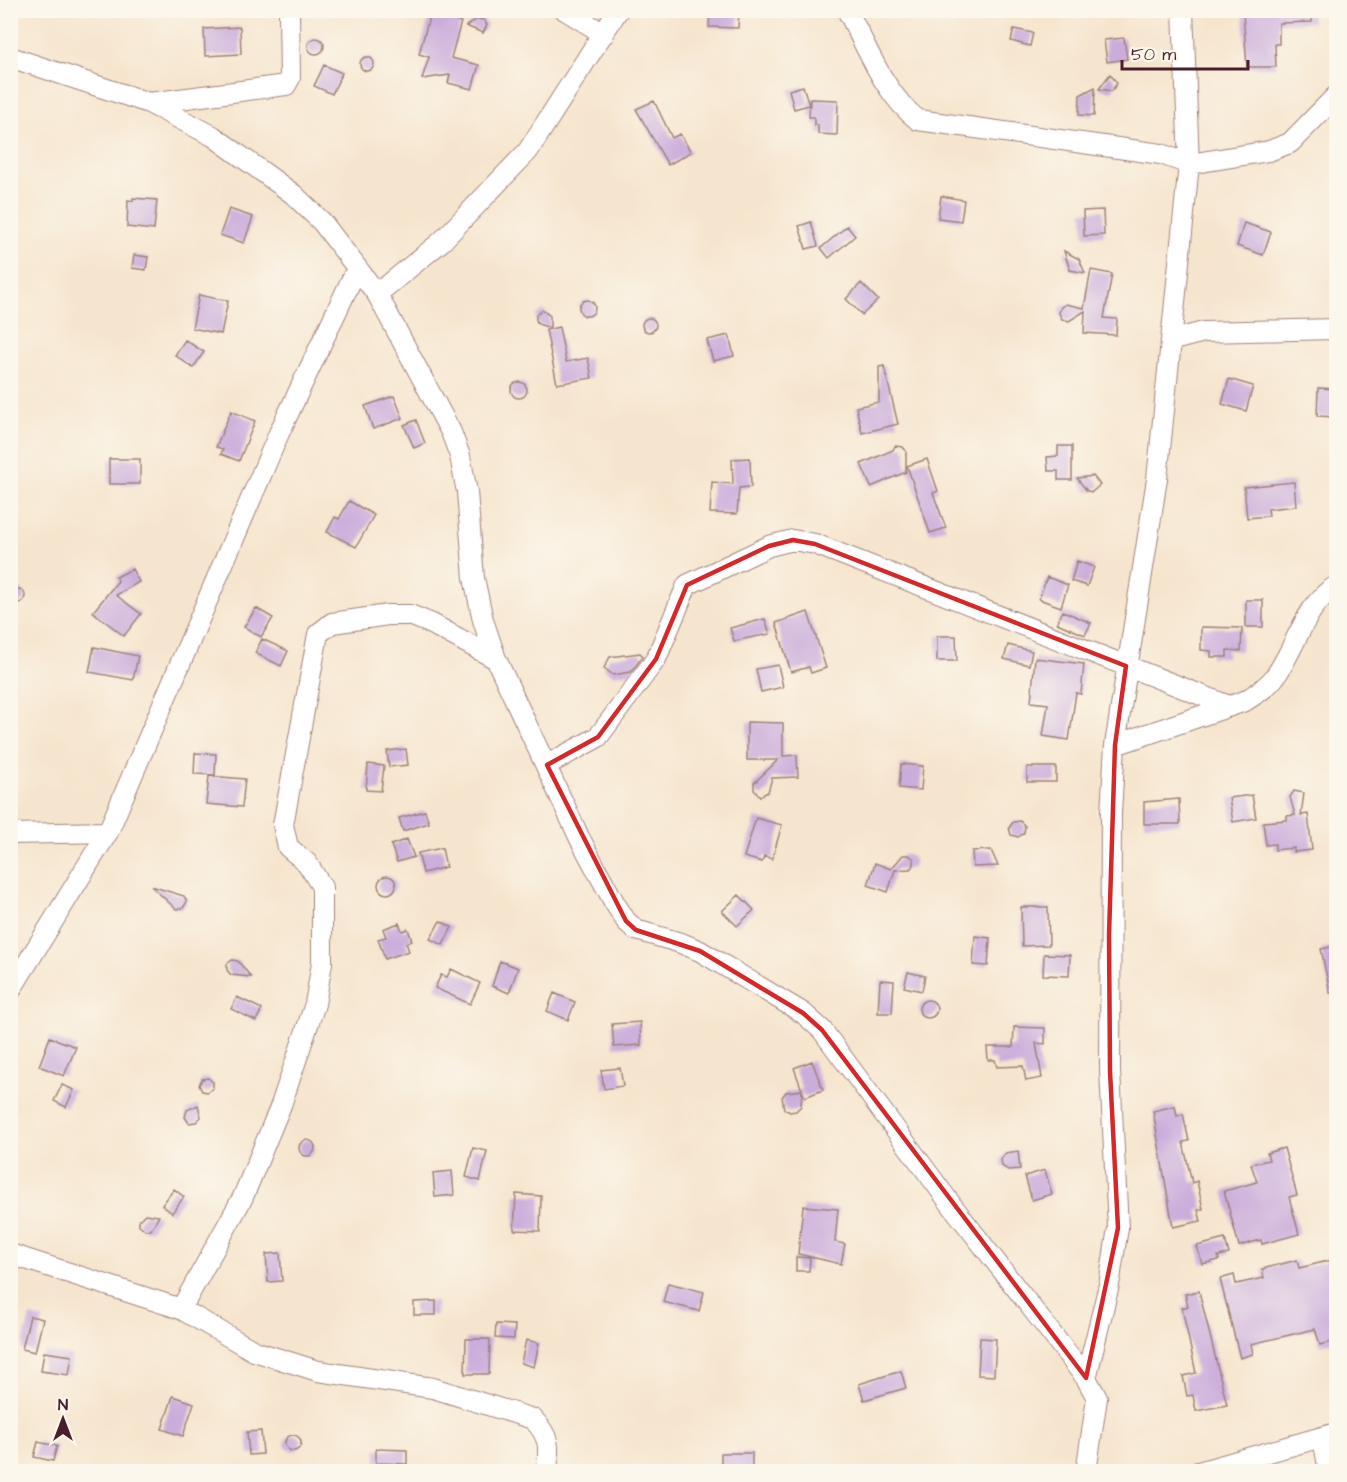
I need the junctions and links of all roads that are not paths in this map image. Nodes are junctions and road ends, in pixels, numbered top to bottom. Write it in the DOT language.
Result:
graph roads {
  1 [pos="290,10"];
  2 [pos="565,10"];
  3 [pos="618,10"];
  4 [pos="847,10"];
  5 [pos="1183,10"];
  6 [pos="604,34"];
  7 [pos="10,57"];
  8 [pos="1336,96"];
  9 [pos="149,103"];
  10 [pos="1189,164"];
  11 [pos="357,268"];
  12 [pos="377,294"];
  13 [pos="1336,329"];
  14 [pos="1173,340"];
  15 [pos="1336,586"];
  16 [pos="496,659"];
  17 [pos="1126,666"];
  18 [pos="1229,706"];
  19 [pos="1115,746"];
  20 [pos="547,765"];
  21 [pos="108,832"];
  22 [pos="10,834"];
  23 [pos="10,991"];
  24 [pos="10,1254"];
  25 [pos="181,1309"];
  26 [pos="1086,1378"];
  27 [pos="1330,1435"];
  28 [pos="547,1472"];
  29 [pos="1086,1472"];
  30 [pos="1198,1472"];
  31 [pos="1329,1472"];
  1 -- 9 [label="street"];
  2 -- 6 [label="street"];
  3 -- 6 [label="street"];
  4 -- 10 [label="street"];
  5 -- 10 [label="street"];
  6 -- 12 [label="street"];
  7 -- 9 [label="street"];
  8 -- 10 [label="street"];
  9 -- 11 [label="street"];
  10 -- 14 [label="street"];
  11 -- 12 [label="street"];
  11 -- 21 [label="street"];
  12 -- 16 [label="street"];
  13 -- 14 [label="street"];
  14 -- 17 [label="street"];
  15 -- 18 [label="street"];
  16 -- 20 [label="street"];
  16 -- 25 [label="street"];
  17 -- 18 [label="street"];
  17 -- 19 [label="street"];
  17 -- 20 [label="street"];
  18 -- 19 [label="street"];
  19 -- 26 [label="street"];
  20 -- 26 [label="street"];
  21 -- 22 [label="street"];
  21 -- 23 [label="street"];
  24 -- 25 [label="street"];
  25 -- 28 [label="street"];
  26 -- 29 [label="street"];
  27 -- 30 [label="street"];
  27 -- 31 [label="street"];
}
